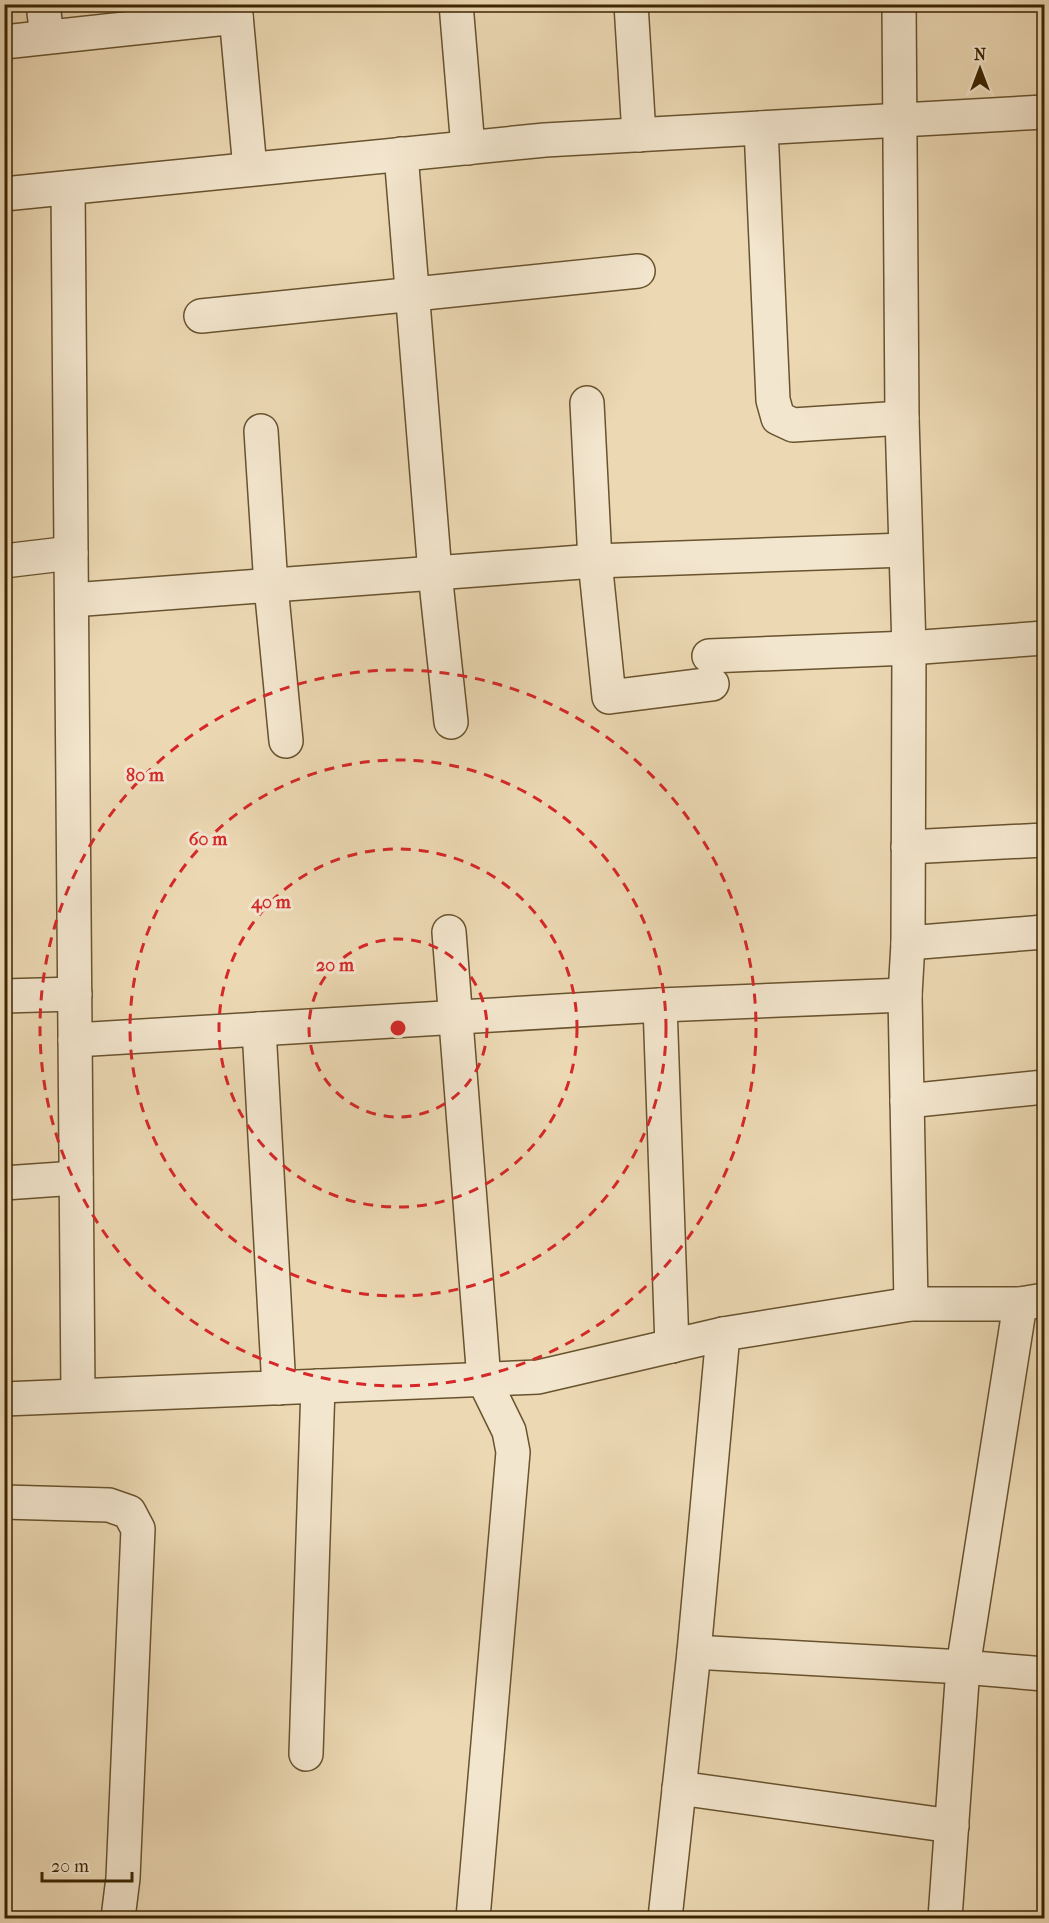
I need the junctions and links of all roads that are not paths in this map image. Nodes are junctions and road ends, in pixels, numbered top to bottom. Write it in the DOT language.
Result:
graph roads {
  1 [pos="43,4"];
  2 [pos="456,4"];
  3 [pos="632,4"];
  4 [pos="899,4"];
  5 [pos="236,11"];
  6 [pos="47,37"];
  7 [pos="4,42"];
  8 [pos="1044,112"];
  9 [pos="901,120"];
  10 [pos="761,128"];
  11 [pos="639,135"];
  12 [pos="468,147"];
  13 [pos="401,154"];
  14 [pos="250,169"];
  15 [pos="69,188"];
  16 [pos="4,194"];
  17 [pos="638,271"];
  18 [pos="412,295"];
  19 [pos="201,316"];
  20 [pos="587,404"];
  21 [pos="902,418"];
  22 [pos="261,431"];
  23 [pos="905,550"];
  24 [pos="71,553"];
  25 [pos="4,561"];
  26 [pos="596,561"];
  27 [pos="435,573"];
  28 [pos="271,586"];
  29 [pos="72,600"];
  30 [pos="1044,638"];
  31 [pos="909,648"];
  32 [pos="451,722"];
  33 [pos="286,741"];
  34 [pos="1044,840"];
  35 [pos="908,848"];
  36 [pos="449,932"];
  37 [pos="1044,932"];
  38 [pos="908,943"];
  39 [pos="75,994"];
  40 [pos="905,995"];
  41 [pos="4,996"];
  42 [pos="660,1005"];
  43 [pos="455,1017"];
  44 [pos="259,1029"];
  45 [pos="75,1040"];
  46 [pos="1044,1087"];
  47 [pos="907,1101"];
  48 [pos="76,1178"];
  49 [pos="4,1183"];
  50 [pos="1032,1302"];
  51 [pos="911,1304"];
  52 [pos="723,1334"];
  53 [pos="672,1346"];
  54 [pos="483,1380"];
  55 [pos="318,1386"];
  56 [pos="279,1388"];
  57 [pos="78,1395"];
  58 [pos="4,1398"];
  59 [pos="4,1502"];
  60 [pos="694,1652"];
  61 [pos="963,1667"];
  62 [pos="1044,1674"];
  63 [pos="306,1754"];
  64 [pos="679,1788"];
  65 [pos="952,1826"];
  66 [pos="118,1918"];
  67 [pos="473,1918"];
  68 [pos="665,1918"];
  69 [pos="945,1918"];
  1 -- 6 [label="street"];
  2 -- 12 [label="street"];
  3 -- 11 [label="street"];
  4 -- 9 [label="street"];
  5 -- 6 [label="street"];
  5 -- 14 [label="street"];
  6 -- 7 [label="street"];
  8 -- 9 [label="street"];
  9 -- 10 [label="street"];
  9 -- 21 [label="street"];
  10 -- 11 [label="street"];
  10 -- 21 [label="street"];
  11 -- 12 [label="street"];
  12 -- 13 [label="street"];
  13 -- 14 [label="street"];
  13 -- 18 [label="street"];
  14 -- 15 [label="street"];
  15 -- 16 [label="street"];
  15 -- 24 [label="street"];
  17 -- 18 [label="street"];
  18 -- 19 [label="street"];
  18 -- 27 [label="street"];
  20 -- 26 [label="street"];
  21 -- 23 [label="street"];
  22 -- 28 [label="street"];
  23 -- 26 [label="street"];
  23 -- 31 [label="street"];
  24 -- 25 [label="street"];
  24 -- 29 [label="street"];
  26 -- 27 [label="street"];
  26 -- 31 [label="street"];
  27 -- 28 [label="street"];
  27 -- 32 [label="street"];
  28 -- 29 [label="street"];
  28 -- 33 [label="street"];
  29 -- 39 [label="street"];
  30 -- 31 [label="street"];
  31 -- 35 [label="street"];
  34 -- 35 [label="street"];
  35 -- 38 [label="street"];
  36 -- 43 [label="street"];
  37 -- 38 [label="street"];
  38 -- 40 [label="street"];
  39 -- 41 [label="street"];
  39 -- 45 [label="street"];
  40 -- 42 [label="street"];
  40 -- 47 [label="street"];
  42 -- 43 [label="street"];
  42 -- 53 [label="street"];
  43 -- 44 [label="street"];
  43 -- 54 [label="street"];
  44 -- 45 [label="street"];
  44 -- 56 [label="street"];
  45 -- 48 [label="street"];
  46 -- 47 [label="street"];
  47 -- 51 [label="street"];
  48 -- 49 [label="street"];
  48 -- 57 [label="street"];
  50 -- 51 [label="street"];
  50 -- 61 [label="street"];
  51 -- 52 [label="street"];
  52 -- 53 [label="street"];
  52 -- 60 [label="street"];
  53 -- 54 [label="street"];
  54 -- 55 [label="street"];
  54 -- 67 [label="street"];
  55 -- 56 [label="street"];
  55 -- 63 [label="street"];
  56 -- 57 [label="street"];
  57 -- 58 [label="street"];
  59 -- 66 [label="street"];
  60 -- 61 [label="street"];
  60 -- 64 [label="street"];
  61 -- 62 [label="street"];
  61 -- 65 [label="street"];
  64 -- 65 [label="street"];
  64 -- 68 [label="street"];
  65 -- 69 [label="street"];
}
